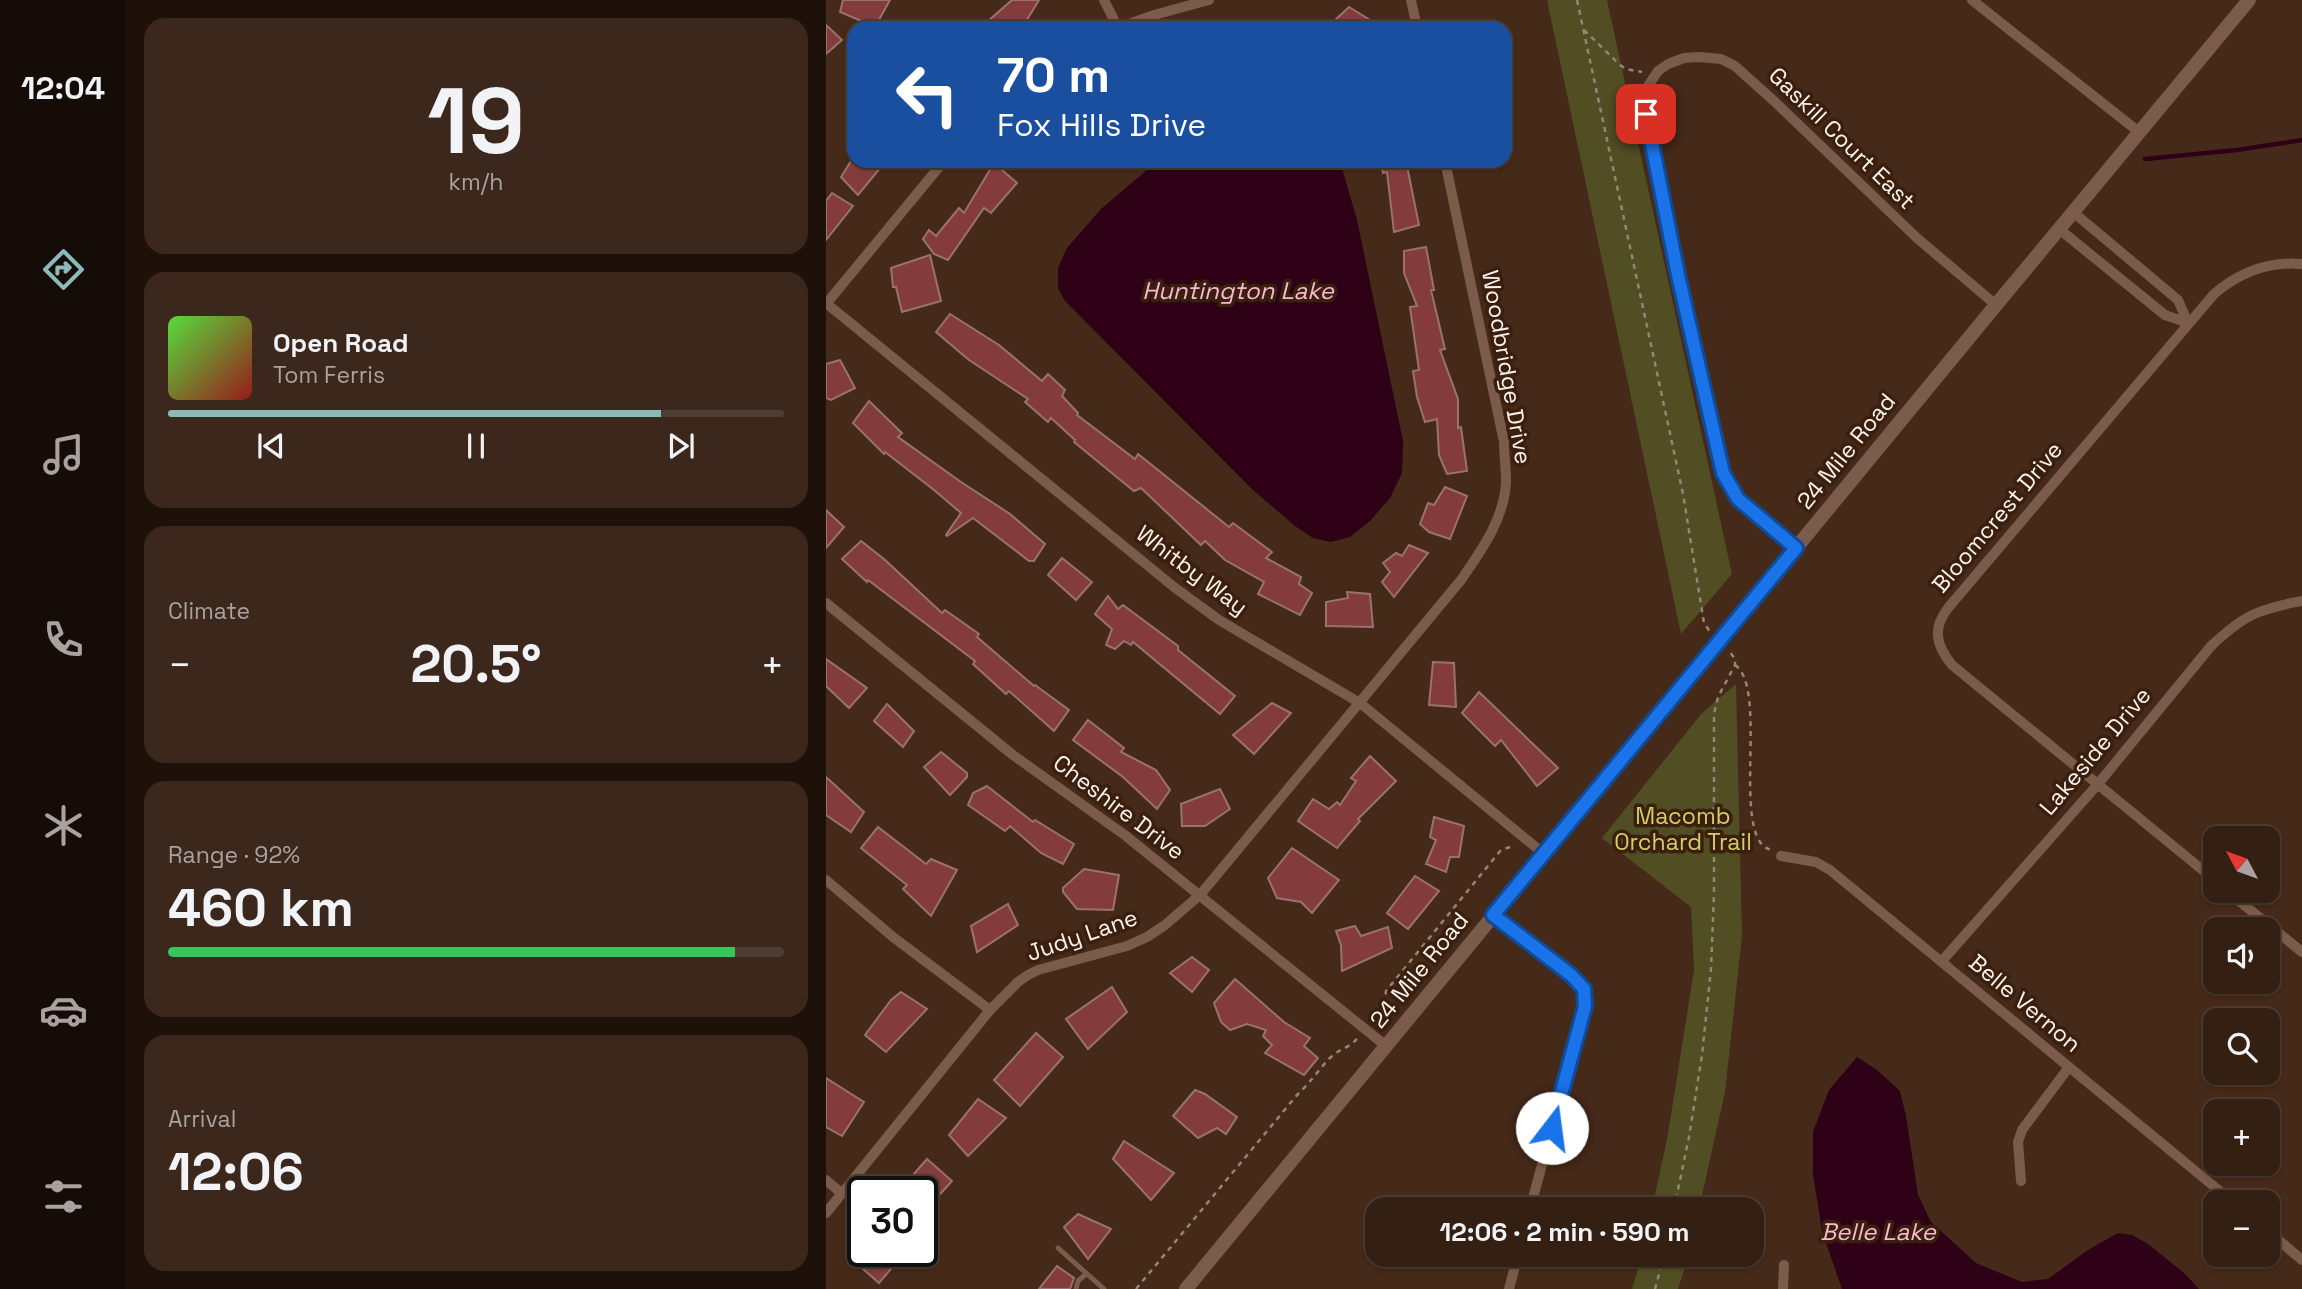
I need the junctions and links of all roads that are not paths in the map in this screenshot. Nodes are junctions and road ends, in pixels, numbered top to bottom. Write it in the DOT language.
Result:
graph roads {
  1 [pos="1104,0"];
  2 [pos="1209,0"];
  3 [pos="1411,0"];
  4 [pos="1972,0"];
  5 [pos="2249,0"];
  6 [pos="1114,21"];
  7 [pos="1137,21"];
  8 [pos="1416,21"];
  9 [pos="2139,132"];
  10 [pos="938,168"];
  11 [pos="1447,168"];
  12 [pos="2073,212"];
  13 [pos="2059,229"];
  14 [pos="2302,264"];
  15 [pos="826,303"];
  16 [pos="1996,305"];
  17 [pos="2188,323"];
  18 [pos="1796,548"];
  19 [pos="2302,601"];
  20 [pos="826,603"];
  21 [pos="1360,703"];
  22 [pos="2098,784"];
  23 [pos="1544,853"];
  24 [pos="1782,856"];
  25 [pos="2203,870"];
  26 [pos="826,880"];
  27 [pos="1200,895"];
  28 [pos="2242,903"];
  29 [pos="1493,915"];
  30 [pos="2302,952"];
  31 [pos="1942,961"];
  32 [pos="990,1010"];
  33 [pos="1386,1046"];
  34 [pos="2069,1067"];
  35 [pos="826,1180"];
  36 [pos="2021,1181"];
  37 [pos="2218,1190"];
  38 [pos="842,1192"];
  39 [pos="1533,1197"];
  40 [pos="826,1213"];
  41 [pos="2280,1241"];
  42 [pos="1058,1248"];
  43 [pos="2302,1259"];
  44 [pos="1784,1265"];
  45 [pos="1515,1267"];
  46 [pos="1086,1274"];
  47 [pos="1076,1289"];
  48 [pos="1104,1289"];
  49 [pos="1186,1289"];
  50 [pos="1509,1289"];
  51 [pos="1783,1289"];
  1 -- 6 [label="street"];
  2 -- 7 [label="street"];
  3 -- 8 [label="street"];
  4 -- 9 [label="street"];
  5 -- 9 [label="street, 24 Mile Road"];
  9 -- 12 [label="street, 24 Mile Road"];
  10 -- 15 [label="street"];
  11 -- 21 [label="street, Woodbridge Drive"];
  12 -- 13 [label="street, 24 Mile Road"];
  12 -- 17 [label="street"];
  13 -- 16 [label="street, 24 Mile Road"];
  13 -- 17 [label="street"];
  14 -- 17 [label="street"];
  15 -- 21 [label="street, Whitby Way"];
  16 -- 18 [label="street, 24 Mile Road"];
  16 -- 18 [label="street, Gaskill Court East"];
  17 -- 22 [label="street, Bloomcrest Drive"];
  18 -- 23 [label="street, 24 Mile Road"];
  19 -- 22 [label="street, Lakeside Drive"];
  20 -- 27 [label="street, Cheshire Drive"];
  21 -- 23 [label="street, Whitby Way"];
  21 -- 27 [label="street, Judy Lane"];
  22 -- 25 [label="street"];
  22 -- 31 [label="street, Lakeside Drive"];
  23 -- 29 [label="street, 24 Mile Road"];
  24 -- 31 [label="street, Belle Vernon"];
  26 -- 32 [label="street"];
  27 -- 32 [label="street, Judy Lane"];
  27 -- 33 [label="street, Cheshire Drive"];
  28 -- 30 [label="street"];
  29 -- 33 [label="street, 24 Mile Road"];
  29 -- 39 [label="street"];
  31 -- 34 [label="street, Belle Vernon"];
  32 -- 38 [label="street, Judy Lane"];
  33 -- 49 [label="street, 24 Mile Road"];
  34 -- 36 [label="street"];
  34 -- 37 [label="street, Belle Vernon"];
  35 -- 38 [label="street"];
  38 -- 40 [label="street, Judy Lane"];
  41 -- 43 [label="street"];
  42 -- 46 [label="lane"];
  44 -- 51 [label="street"];
  45 -- 50 [label="street"];
  46 -- 47 [label="lane"];
  46 -- 48 [label="lane"];
}
